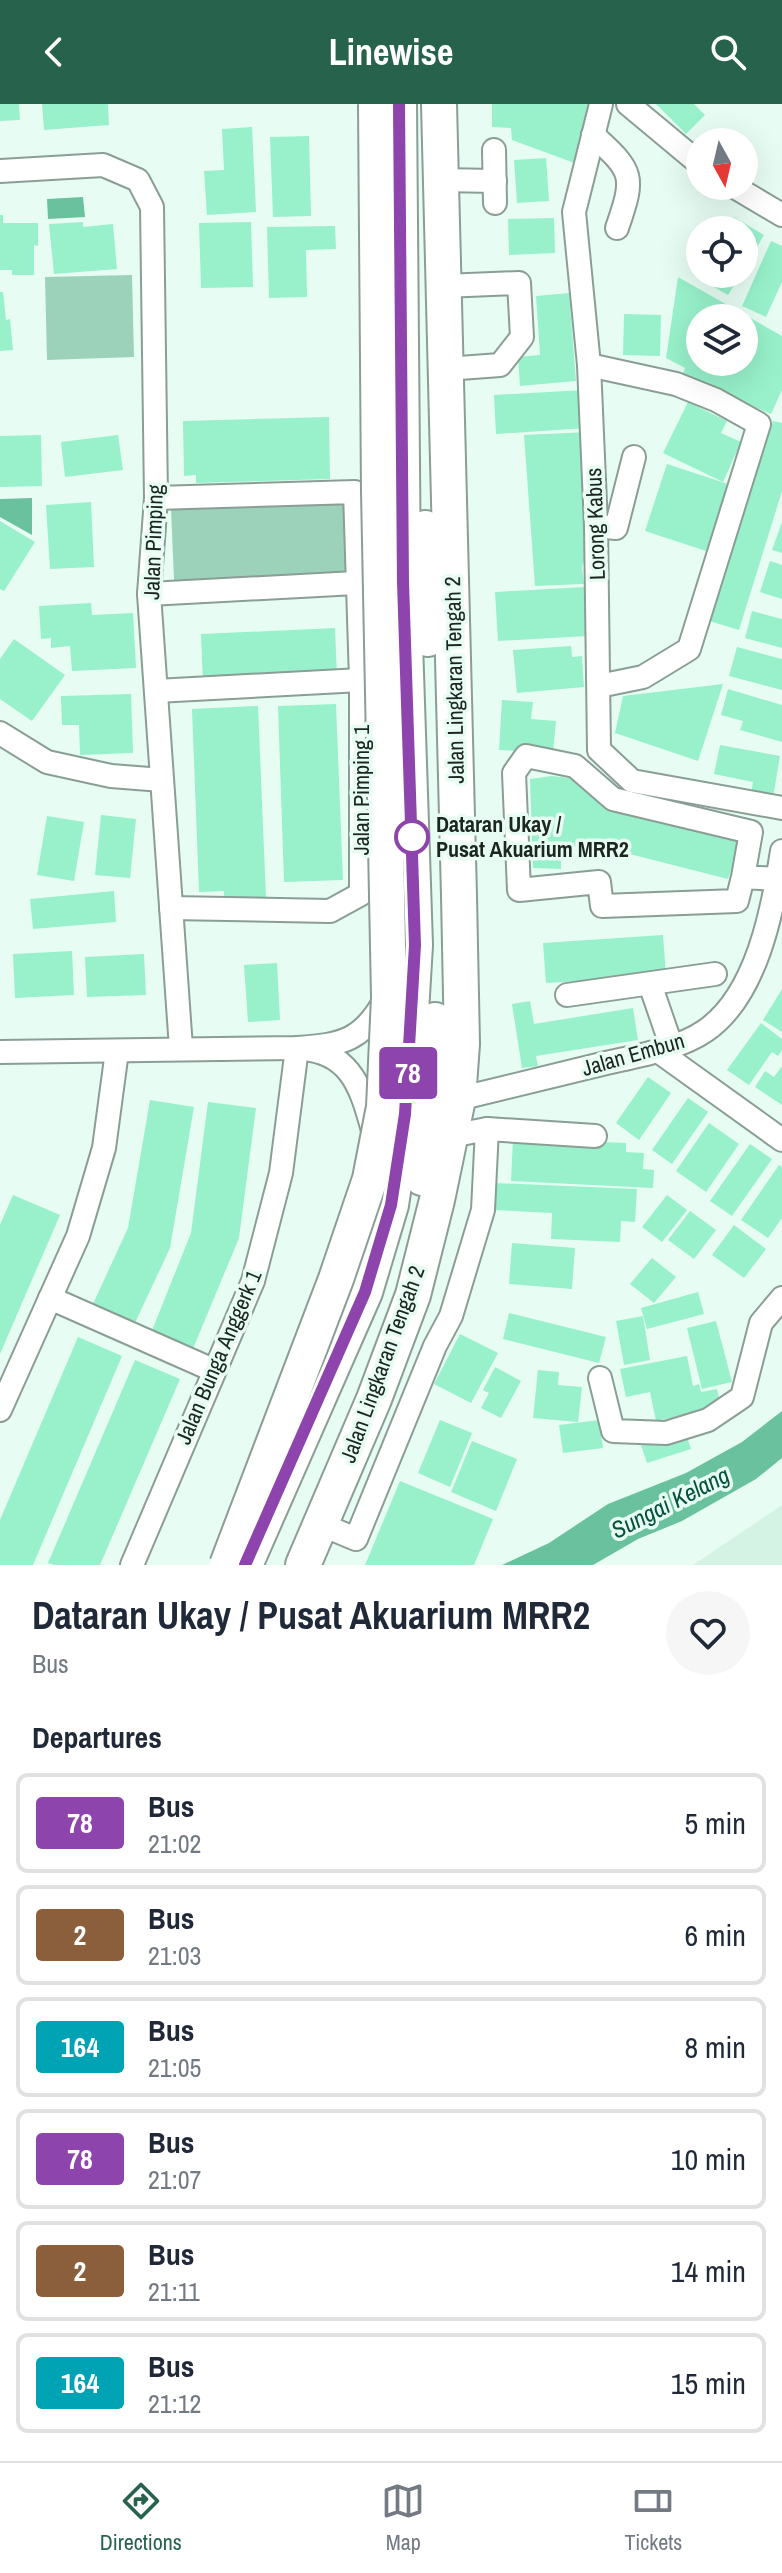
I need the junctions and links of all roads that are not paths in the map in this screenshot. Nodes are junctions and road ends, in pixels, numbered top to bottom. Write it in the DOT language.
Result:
graph roads {
  1 [pos="376,104"];
  2 [pos="399,104"];
  3 [pos="419,104"];
  4 [pos="439,104"];
  5 [pos="601,104"];
  6 [pos="628,104"];
  7 [pos="593,135"];
  8 [pos="494,150"];
  9 [pos="686,152"];
  10 [pos="0,171"];
  11 [pos="441,180"];
  12 [pos="495,181"];
  13 [pos="757,200"];
  14 [pos="495,203"];
  15 [pos="782,215"];
  16 [pos="617,228"];
  17 [pos="444,286"];
  18 [pos="589,365"];
  19 [pos="446,369"];
  20 [pos="634,457"];
  21 [pos="156,498"];
  22 [pos="596,526"];
  23 [pos="356,583"];
  24 [pos="149,594"];
  25 [pos="361,680"];
  26 [pos="599,686"];
  27 [pos="156,691"];
  28 [pos="0,733"];
  29 [pos="162,780"];
  30 [pos="782,808"];
  31 [pos="782,851"];
  32 [pos="743,877"];
  33 [pos="778,879"];
  34 [pos="171,908"];
  35 [pos="773,933"];
  36 [pos="415,945"];
  37 [pos="715,974"];
  38 [pos="650,984"];
  39 [pos="567,995"];
  40 [pos="181,1048"];
  41 [pos="297,1048"];
  42 [pos="665,1048"];
  43 [pos="3,1051"];
  44 [pos="117,1051"];
  45 [pos="458,1099"];
  46 [pos="487,1129"];
  47 [pos="451,1136"];
  48 [pos="595,1136"];
  49 [pos="782,1140"];
  50 [pos="391,1205"];
  51 [pos="50,1298"];
  52 [pos="782,1298"];
  53 [pos="213,1370"];
  54 [pos="600,1378"];
  55 [pos="374,1399"];
  56 [pos="1,1404"];
  57 [pos="408,1413"];
  58 [pos="320,1524"];
  59 [pos="132,1565"];
  60 [pos="227,1565"];
  61 [pos="245,1565"];
  62 [pos="281,1565"];
  63 [pos="303,1565"];
  1 -- 60 [label="highway, bridge"];
  2 -- 36 [label="highway, Jalan Lingkaran Tengah 2"];
  3 -- 62 [label="highway"];
  4 -- 11 [label="highway, Jalan Lingkaran Tengah 2"];
  5 -- 7 [label="street, Lorong Kabus"];
  6 -- 9 [label="street"];
  7 -- 16 [label="street"];
  7 -- 18 [label="street, Lorong Kabus"];
  8 -- 12 [label="street"];
  10 -- 21 [label="street, Jalan Pimping"];
  11 -- 12 [label="street"];
  11 -- 17 [label="highway, Jalan Lingkaran Tengah 2"];
  12 -- 14 [label="street"];
  13 -- 15 [label="street"];
  17 -- 19 [label="highway, Jalan Lingkaran Tengah 2"];
  17 -- 19 [label="street"];
  18 -- 22 [label="street, Lorong Kabus"];
  18 -- 26 [label="street"];
  19 -- 45 [label="highway, Jalan Lingkaran Tengah 2"];
  20 -- 22 [label="street"];
  21 -- 23 [label="street, Jalan Pimping 1"];
  21 -- 24 [label="street, Jalan Pimping"];
  22 -- 26 [label="street, Lorong Kabus"];
  23 -- 24 [label="street"];
  23 -- 25 [label="street, Jalan Pimping 1"];
  24 -- 27 [label="street, Jalan Pimping"];
  25 -- 27 [label="street"];
  25 -- 34 [label="street, Jalan Pimping 1"];
  26 -- 30 [label="street, Lorong Kabus"];
  27 -- 29 [label="street, Jalan Pimping"];
  28 -- 29 [label="street"];
  29 -- 34 [label="street, Jalan Pimping"];
  31 -- 33 [label="street, Jalan Embun"];
  32 -- 32 [label="street"];
  32 -- 33 [label="street"];
  33 -- 35 [label="street, Jalan Embun"];
  34 -- 40 [label="street, Jalan Pimping"];
  35 -- 42 [label="street, Jalan Embun"];
  36 -- 41 [label="street"];
  36 -- 50 [label="highway, Jalan Lingkaran Tengah 2"];
  37 -- 38 [label="street"];
  38 -- 39 [label="street"];
  38 -- 42 [label="street"];
  40 -- 41 [label="street"];
  40 -- 44 [label="street"];
  41 -- 50 [label="street"];
  41 -- 53 [label="street, Jalan Bunga Anggerk 1"];
  42 -- 45 [label="street, Jalan Embun"];
  42 -- 49 [label="street"];
  43 -- 44 [label="street"];
  44 -- 51 [label="street"];
  45 -- 47 [label="highway, Jalan Lingkaran Tengah 2"];
  46 -- 47 [label="street"];
  46 -- 48 [label="street"];
  46 -- 57 [label="street"];
  47 -- 55 [label="highway, Jalan Lingkaran Tengah 2"];
  50 -- 61 [label="highway, Jalan Lingkaran Tengah 2"];
  51 -- 53 [label="street"];
  51 -- 56 [label="street"];
  52 -- 54 [label="street"];
  53 -- 59 [label="street, Jalan Bunga Anggerk 1"];
  55 -- 57 [label="street"];
  55 -- 58 [label="highway, Jalan Lingkaran Tengah 2"];
  57 -- 58 [label="street"];
  58 -- 63 [label="highway, Jalan Lingkaran Tengah 2"];
}
